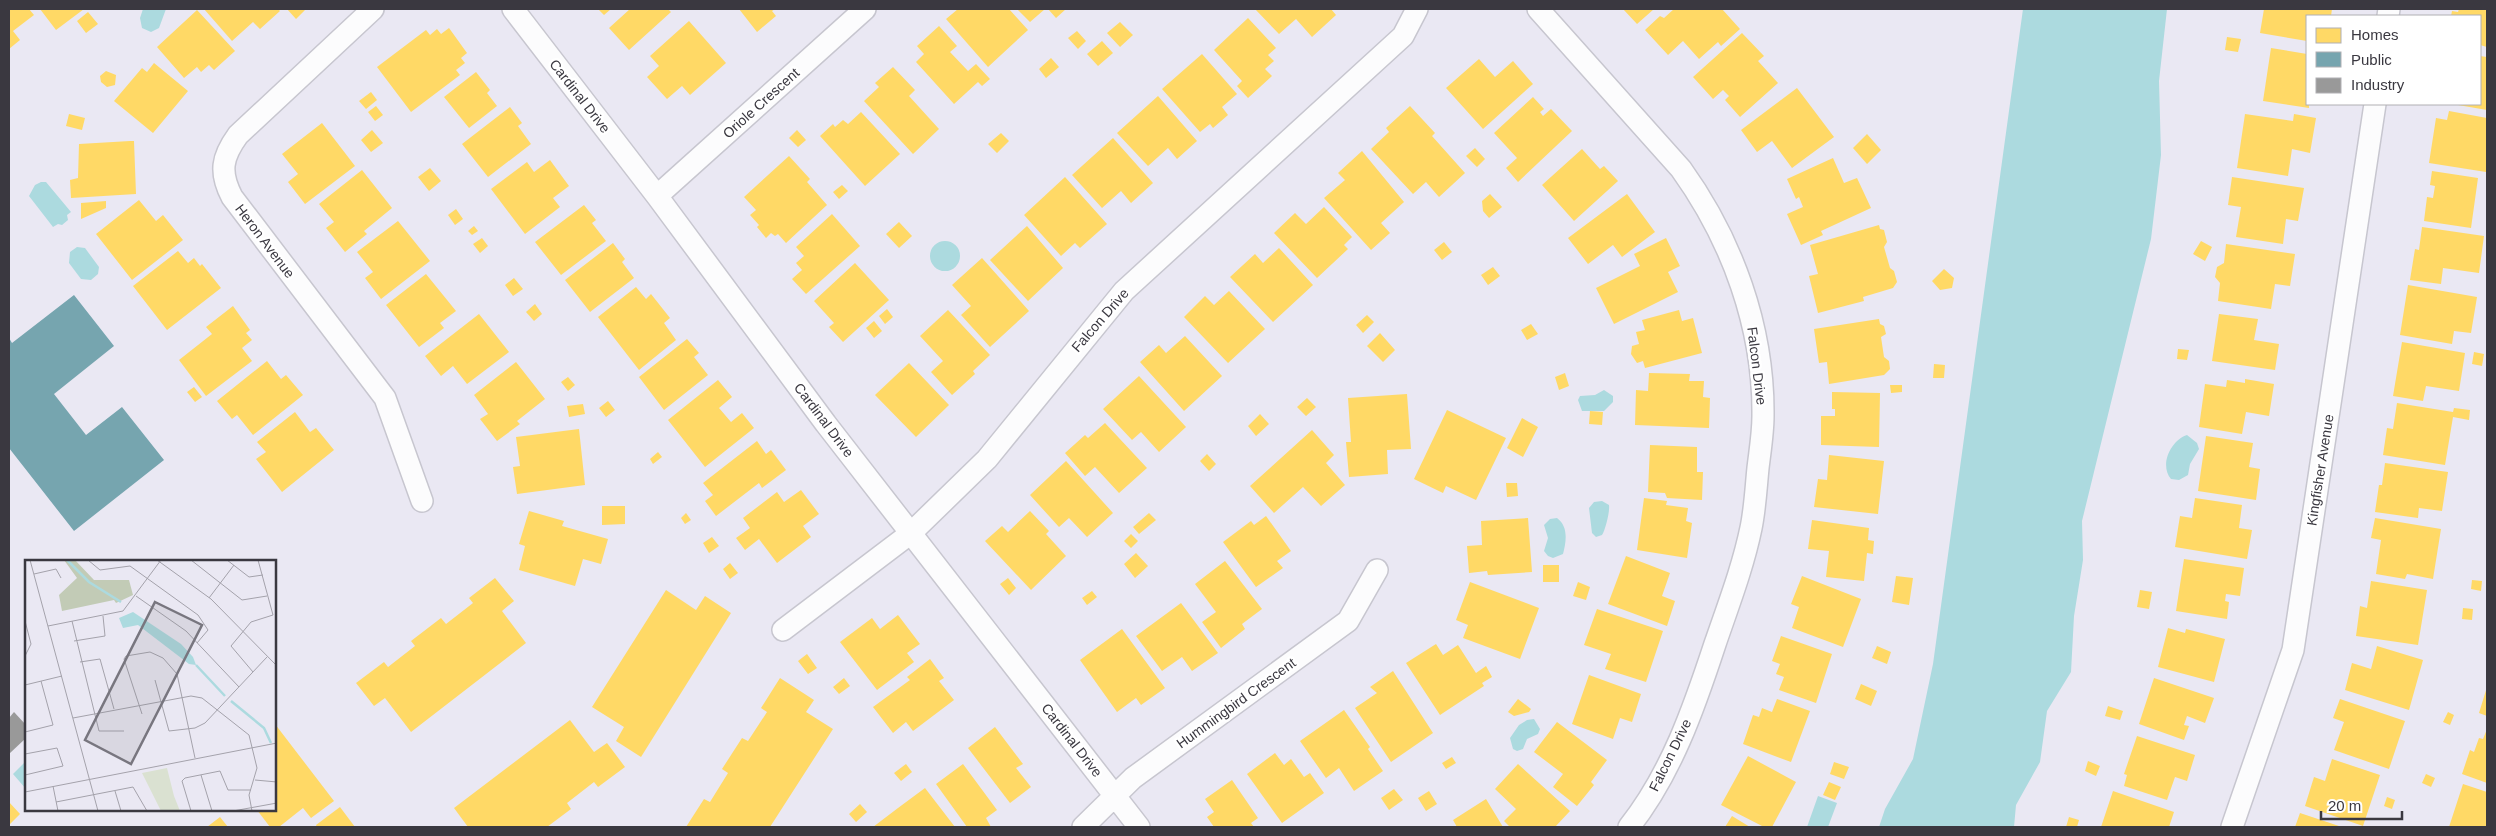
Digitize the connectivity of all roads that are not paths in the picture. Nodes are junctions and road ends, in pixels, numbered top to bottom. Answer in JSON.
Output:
{"nodes":[{"id":1,"x":373,"y":9,"type":"edge"},
{"id":2,"x":513,"y":9,"type":"edge"},
{"id":3,"x":865,"y":9,"type":"edge"},
{"id":4,"x":1417,"y":9,"type":"edge"},
{"id":5,"x":1538,"y":9,"type":"edge"},
{"id":6,"x":2375,"y":105,"type":"edge"},
{"id":7,"x":657,"y":196,"type":"junction"},
{"id":8,"x":422,"y":501,"type":"dead end"},
{"id":9,"x":911,"y":533,"type":"junction"},
{"id":10,"x":1377,"y":570,"type":"dead end"},
{"id":11,"x":783,"y":630,"type":"dead end"},
{"id":12,"x":1115,"y":796,"type":"junction"},
{"id":13,"x":1083,"y":827,"type":"edge"},
{"id":14,"x":1139,"y":827,"type":"edge"},
{"id":15,"x":1629,"y":827,"type":"edge"},
{"id":16,"x":2232,"y":827,"type":"edge"}],
"edges":[{"from":1,"to":8,"type":"street","name":"Heron Avenue"},
{"from":2,"to":7,"type":"street","name":"Cardinal Drive"},
{"from":3,"to":7,"type":"street","name":"Oriole Crescent"},
{"from":4,"to":9,"type":"street","name":"Falcon Drive"},
{"from":5,"to":15,"type":"street","name":"Falcon Drive"},
{"from":6,"to":16,"type":"street","name":"Kingfisher Avenue"},
{"from":7,"to":9,"type":"street","name":"Cardinal Drive"},
{"from":9,"to":11,"type":"street","name":"Falcon Drive"},
{"from":9,"to":12,"type":"street","name":"Cardinal Drive"},
{"from":10,"to":12,"type":"street","name":"Hummingbird Crescent"},
{"from":12,"to":13,"type":"street","name":"Hummingbird Crescent"},
{"from":12,"to":14,"type":"street","name":"Cardinal Drive"}]}
